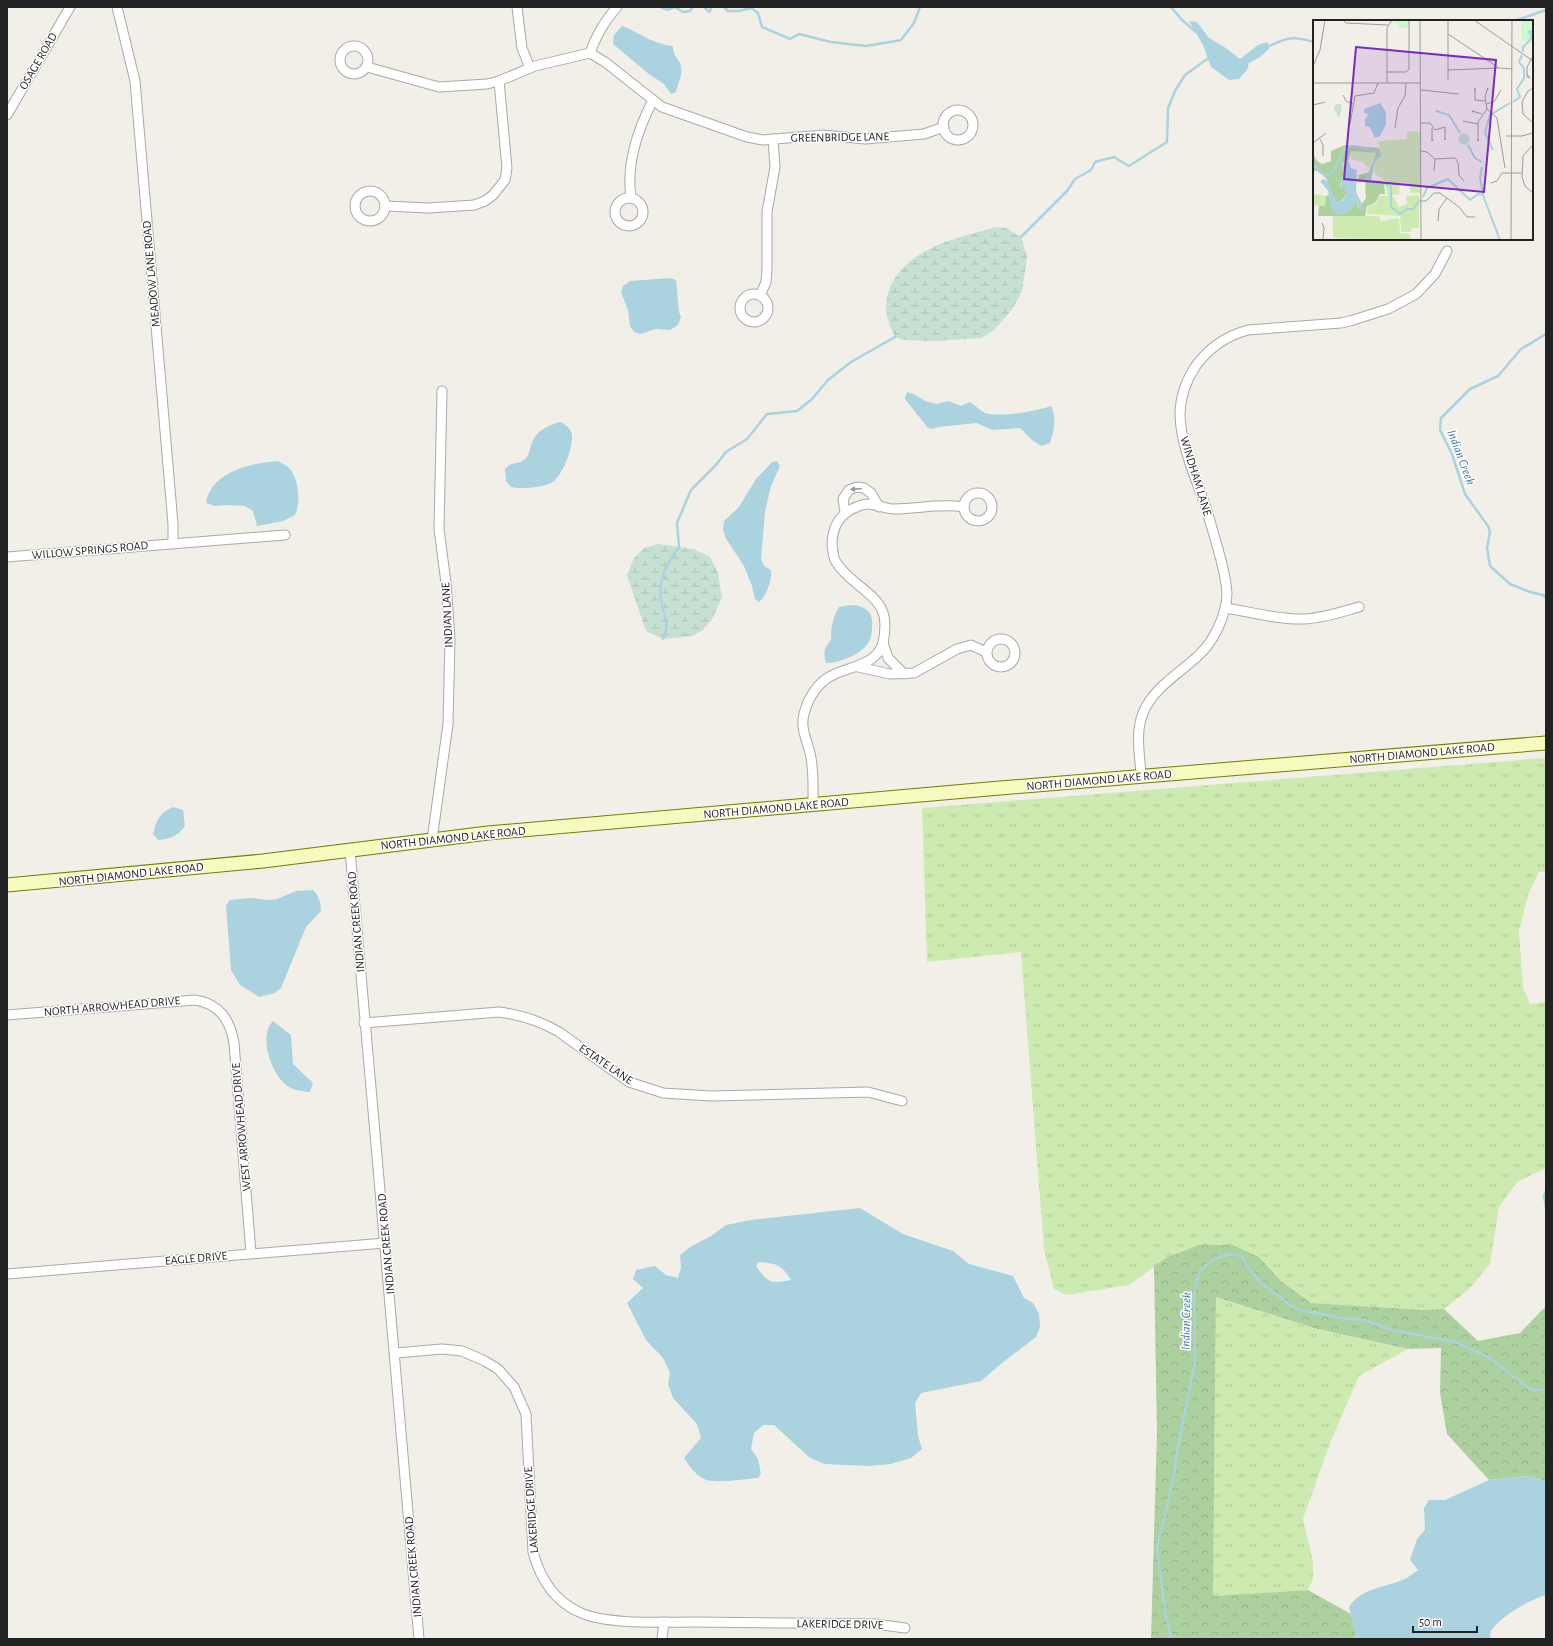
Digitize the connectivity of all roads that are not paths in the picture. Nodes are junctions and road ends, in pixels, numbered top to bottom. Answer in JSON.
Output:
{"nodes":[{"id":1,"x":70,"y":7,"type":"edge"},
{"id":2,"x":117,"y":7,"type":"edge"},
{"id":3,"x":517,"y":7,"type":"edge"},
{"id":4,"x":617,"y":7,"type":"edge"},
{"id":5,"x":590,"y":53,"type":"junction"},
{"id":6,"x":367,"y":67,"type":"dead end"},
{"id":7,"x":530,"y":68,"type":"junction"},
{"id":8,"x":499,"y":81,"type":"junction"},
{"id":9,"x":653,"y":100,"type":"junction"},
{"id":10,"x":7,"y":115,"type":"edge"},
{"id":11,"x":944,"y":127,"type":"dead end"},
{"id":12,"x":773,"y":139,"type":"junction"},
{"id":13,"x":631,"y":198,"type":"dead end"},
{"id":14,"x":385,"y":206,"type":"dead end"},
{"id":15,"x":1447,"y":251,"type":"dead end"},
{"id":16,"x":760,"y":296,"type":"dead end"},
{"id":17,"x":442,"y":391,"type":"dead end"},
{"id":18,"x":879,"y":507,"type":"junction"},
{"id":19,"x":964,"y":507,"type":"dead end"},
{"id":20,"x":845,"y":512,"type":"junction"},
{"id":21,"x":285,"y":534,"type":"dead end"},
{"id":22,"x":173,"y":543,"type":"junction"},
{"id":23,"x":7,"y":557,"type":"edge"},
{"id":24,"x":1359,"y":607,"type":"dead end"},
{"id":25,"x":1226,"y":608,"type":"junction"},
{"id":26,"x":883,"y":643,"type":"junction"},
{"id":27,"x":986,"y":652,"type":"dead end"},
{"id":28,"x":858,"y":667,"type":"junction"},
{"id":29,"x":904,"y":674,"type":"junction"},
{"id":30,"x":1546,"y":743,"type":"edge"},
{"id":31,"x":1141,"y":776,"type":"junction"},
{"id":32,"x":813,"y":804,"type":"junction"},
{"id":33,"x":432,"y":840,"type":"junction"},
{"id":34,"x":350,"y":850,"type":"junction"},
{"id":35,"x":7,"y":885,"type":"edge"},
{"id":36,"x":215,"y":1008,"type":"joint"},
{"id":37,"x":7,"y":1015,"type":"edge"},
{"id":38,"x":364,"y":1023,"type":"junction"},
{"id":39,"x":902,"y":1101,"type":"dead end"},
{"id":40,"x":385,"y":1243,"type":"junction"},
{"id":41,"x":251,"y":1253,"type":"junction"},
{"id":42,"x":7,"y":1274,"type":"edge"},
{"id":43,"x":396,"y":1353,"type":"junction"},
{"id":44,"x":664,"y":1622,"type":"junction"},
{"id":45,"x":904,"y":1628,"type":"dead end"},
{"id":46,"x":418,"y":1639,"type":"edge"},
{"id":47,"x":662,"y":1639,"type":"edge"}],
"edges":[{"from":1,"to":10,"type":"street","name":"OSAGE ROAD"},
{"from":2,"to":22,"type":"street","name":"MEADOW LANE ROAD"},
{"from":3,"to":7,"type":"street"},
{"from":4,"to":5,"type":"street"},
{"from":5,"to":7,"type":"street"},
{"from":5,"to":9,"type":"street","name":"GREENBRIDGE LANE"},
{"from":6,"to":8,"type":"street"},
{"from":7,"to":8,"type":"street"},
{"from":8,"to":14,"type":"street"},
{"from":9,"to":12,"type":"street","name":"GREENBRIDGE LANE"},
{"from":9,"to":13,"type":"street"},
{"from":11,"to":12,"type":"street","name":"GREENBRIDGE LANE"},
{"from":12,"to":16,"type":"street"},
{"from":15,"to":25,"type":"street","name":"WINDHAM LANE"},
{"from":17,"to":33,"type":"street","name":"INDIAN LANE"},
{"from":18,"to":19,"type":"street"},
{"from":18,"to":20,"type":"street"},
{"from":18,"to":20,"type":"street","one_way":true},
{"from":20,"to":26,"type":"street"},
{"from":21,"to":22,"type":"street","name":"WILLOW SPRINGS ROAD"},
{"from":22,"to":23,"type":"street","name":"WILLOW SPRINGS ROAD"},
{"from":24,"to":25,"type":"street"},
{"from":25,"to":31,"type":"street","name":"WINDHAM LANE"},
{"from":26,"to":28,"type":"street"},
{"from":26,"to":29,"type":"street"},
{"from":27,"to":29,"type":"street"},
{"from":28,"to":29,"type":"street"},
{"from":28,"to":32,"type":"street"},
{"from":30,"to":31,"type":"street","name":"NORTH DIAMOND LAKE ROAD"},
{"from":31,"to":32,"type":"street","name":"NORTH DIAMOND LAKE ROAD"},
{"from":32,"to":33,"type":"street","name":"NORTH DIAMOND LAKE ROAD"},
{"from":33,"to":34,"type":"street","name":"NORTH DIAMOND LAKE ROAD"},
{"from":34,"to":35,"type":"street","name":"NORTH DIAMOND LAKE ROAD"},
{"from":34,"to":38,"type":"street","name":"INDIAN CREEK ROAD"},
{"from":36,"to":37,"type":"street","name":"NORTH ARROWHEAD DRIVE"},
{"from":36,"to":41,"type":"street","name":"WEST ARROWHEAD DRIVE"},
{"from":38,"to":39,"type":"street","name":"ESTATE LANE"},
{"from":38,"to":40,"type":"street","name":"INDIAN CREEK ROAD"},
{"from":40,"to":41,"type":"street","name":"EAGLE DRIVE"},
{"from":40,"to":43,"type":"street","name":"INDIAN CREEK ROAD"},
{"from":41,"to":42,"type":"street","name":"EAGLE DRIVE"},
{"from":43,"to":44,"type":"street","name":"LAKERIDGE DRIVE"},
{"from":43,"to":46,"type":"street","name":"INDIAN CREEK ROAD"},
{"from":44,"to":45,"type":"street","name":"LAKERIDGE DRIVE"},
{"from":44,"to":47,"type":"street"}]}
